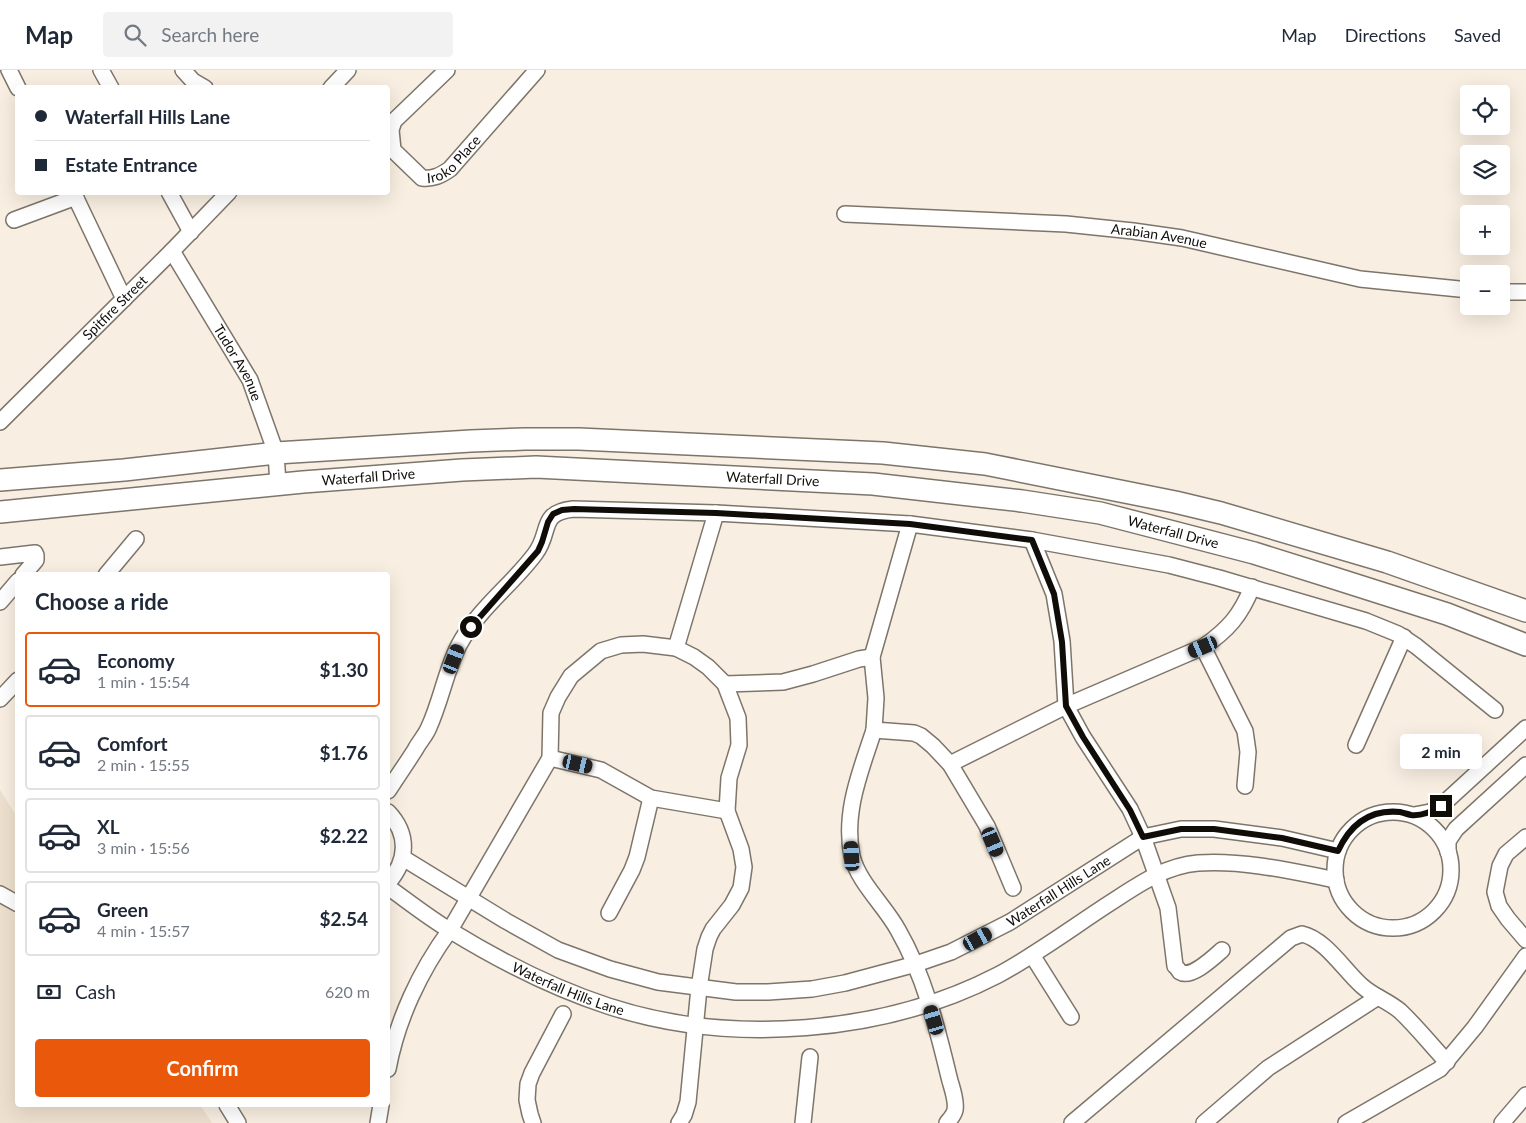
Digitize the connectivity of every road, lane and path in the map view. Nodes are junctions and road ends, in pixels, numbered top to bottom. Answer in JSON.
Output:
{"nodes":[{"id":1,"x":9,"y":70,"type":"edge"},
{"id":2,"x":101,"y":70,"type":"edge"},
{"id":3,"x":182,"y":70,"type":"edge"},
{"id":4,"x":348,"y":70,"type":"edge"},
{"id":5,"x":447,"y":70,"type":"edge"},
{"id":6,"x":537,"y":70,"type":"edge"},
{"id":7,"x":16,"y":85,"type":"edge"},
{"id":8,"x":109,"y":85,"type":"edge"},
{"id":9,"x":200,"y":85,"type":"edge"},
{"id":10,"x":334,"y":85,"type":"edge"},
{"id":11,"x":75,"y":195,"type":"edge"},
{"id":12,"x":171,"y":195,"type":"edge"},
{"id":13,"x":226,"y":195,"type":"edge"},
{"id":14,"x":845,"y":214,"type":"dead end"},
{"id":15,"x":14,"y":220,"type":"dead end"},
{"id":16,"x":190,"y":232,"type":"junction"},
{"id":17,"x":172,"y":251,"type":"junction"},
{"id":18,"x":1460,"y":289,"type":"edge"},
{"id":19,"x":1510,"y":292,"type":"edge"},
{"id":20,"x":1526,"y":292,"type":"edge"},
{"id":21,"x":124,"y":299,"type":"junction"},
{"id":22,"x":0,"y":422,"type":"edge"},
{"id":23,"x":276,"y":453,"type":"junction"},
{"id":24,"x":0,"y":480,"type":"edge"},
{"id":25,"x":278,"y":484,"type":"junction"},
{"id":26,"x":0,"y":512,"type":"edge"},
{"id":27,"x":716,"y":513,"type":"junction"},
{"id":28,"x":910,"y":524,"type":"junction"},
{"id":29,"x":136,"y":539,"type":"dead end"},
{"id":30,"x":1032,"y":540,"type":"junction"},
{"id":31,"x":0,"y":558,"type":"edge"},
{"id":32,"x":26,"y":572,"type":"edge"},
{"id":33,"x":108,"y":572,"type":"edge"},
{"id":34,"x":15,"y":584,"type":"edge"},
{"id":35,"x":1252,"y":588,"type":"junction"},
{"id":36,"x":0,"y":602,"type":"edge"},
{"id":37,"x":1526,"y":612,"type":"edge"},
{"id":38,"x":1404,"y":637,"type":"junction"},
{"id":39,"x":1526,"y":645,"type":"edge"},
{"id":40,"x":1203,"y":647,"type":"junction"},
{"id":41,"x":676,"y":648,"type":"junction"},
{"id":42,"x":872,"y":657,"type":"junction"},
{"id":43,"x":15,"y":683,"type":"edge"},
{"id":44,"x":725,"y":684,"type":"junction"},
{"id":45,"x":0,"y":699,"type":"edge"},
{"id":46,"x":1066,"y":706,"type":"junction"},
{"id":47,"x":1495,"y":710,"type":"dead end"},
{"id":48,"x":1526,"y":728,"type":"edge"},
{"id":49,"x":874,"y":730,"type":"junction"},
{"id":50,"x":1356,"y":745,"type":"dead end"},
{"id":51,"x":550,"y":758,"type":"junction"},
{"id":52,"x":950,"y":764,"type":"junction"},
{"id":53,"x":1526,"y":765,"type":"edge"},
{"id":54,"x":1245,"y":786,"type":"dead end"},
{"id":55,"x":390,"y":788,"type":"edge"},
{"id":56,"x":651,"y":798,"type":"junction"},
{"id":57,"x":727,"y":811,"type":"junction"},
{"id":58,"x":390,"y":814,"type":"edge"},
{"id":59,"x":1414,"y":816,"type":"junction"},
{"id":60,"x":1143,"y":837,"type":"junction"},
{"id":61,"x":1526,"y":837,"type":"edge"},
{"id":62,"x":1338,"y":851,"type":"junction"},
{"id":63,"x":1448,"y":852,"type":"junction"},
{"id":64,"x":402,"y":858,"type":"junction"},
{"id":65,"x":1156,"y":874,"type":"junction"},
{"id":66,"x":390,"y":880,"type":"edge"},
{"id":67,"x":1336,"y":880,"type":"junction"},
{"id":68,"x":390,"y":888,"type":"edge"},
{"id":69,"x":1013,"y":888,"type":"dead end"},
{"id":70,"x":0,"y":894,"type":"edge"},
{"id":71,"x":468,"y":897,"type":"junction"},
{"id":72,"x":15,"y":902,"type":"edge"},
{"id":73,"x":609,"y":913,"type":"dead end"},
{"id":74,"x":450,"y":930,"type":"junction"},
{"id":75,"x":1526,"y":940,"type":"edge"},
{"id":76,"x":1222,"y":950,"type":"dead end"},
{"id":77,"x":1032,"y":955,"type":"junction"},
{"id":78,"x":1526,"y":956,"type":"edge"},
{"id":79,"x":916,"y":964,"type":"junction"},
{"id":80,"x":699,"y":988,"type":"junction"},
{"id":81,"x":1378,"y":997,"type":"junction"},
{"id":82,"x":928,"y":1003,"type":"junction"},
{"id":83,"x":563,"y":1014,"type":"dead end"},
{"id":84,"x":1071,"y":1017,"type":"dead end"},
{"id":85,"x":695,"y":1026,"type":"junction"},
{"id":86,"x":810,"y":1057,"type":"dead end"},
{"id":87,"x":390,"y":1059,"type":"edge"},
{"id":88,"x":1447,"y":1062,"type":"junction"},
{"id":89,"x":1526,"y":1095,"type":"edge"},
{"id":90,"x":228,"y":1107,"type":"edge"},
{"id":91,"x":381,"y":1107,"type":"edge"},
{"id":92,"x":238,"y":1123,"type":"edge"},
{"id":93,"x":378,"y":1123,"type":"edge"},
{"id":94,"x":534,"y":1123,"type":"edge"},
{"id":95,"x":679,"y":1123,"type":"edge"},
{"id":96,"x":803,"y":1123,"type":"edge"},
{"id":97,"x":947,"y":1123,"type":"edge"},
{"id":98,"x":1072,"y":1123,"type":"edge"},
{"id":99,"x":1204,"y":1123,"type":"edge"},
{"id":100,"x":1346,"y":1123,"type":"edge"},
{"id":101,"x":1502,"y":1123,"type":"edge"}],
"edges":[{"from":1,"to":7,"type":"street"},
{"from":2,"to":8,"type":"street"},
{"from":3,"to":9,"type":"street"},
{"from":4,"to":10,"type":"street"},
{"from":5,"to":6,"type":"street","name":"Iroko Place"},
{"from":11,"to":15,"type":"street"},
{"from":11,"to":21,"type":"street"},
{"from":12,"to":16,"type":"street"},
{"from":13,"to":16,"type":"street","name":"Spitfire Street"},
{"from":14,"to":18,"type":"street","name":"Arabian Avenue"},
{"from":16,"to":17,"type":"street","name":"Spitfire Street"},
{"from":17,"to":21,"type":"street","name":"Spitfire Street"},
{"from":17,"to":23,"type":"street","name":"Tudor Avenue"},
{"from":19,"to":20,"type":"street"},
{"from":21,"to":22,"type":"street","name":"Spitfire Street"},
{"from":23,"to":24,"type":"main road","name":"Waterfall Drive"},
{"from":23,"to":25,"type":"street","name":"Tudor Avenue"},
{"from":23,"to":37,"type":"main road","name":"Waterfall Drive"},
{"from":25,"to":26,"type":"main road","name":"Waterfall Drive"},
{"from":25,"to":39,"type":"main road","name":"Waterfall Drive"},
{"from":27,"to":28,"type":"street"},
{"from":27,"to":41,"type":"street"},
{"from":27,"to":55,"type":"street"},
{"from":28,"to":30,"type":"street"},
{"from":28,"to":42,"type":"street"},
{"from":29,"to":33,"type":"street"},
{"from":30,"to":35,"type":"street"},
{"from":30,"to":46,"type":"street"},
{"from":31,"to":32,"type":"street"},
{"from":34,"to":36,"type":"street"},
{"from":35,"to":38,"type":"street"},
{"from":35,"to":40,"type":"street"},
{"from":38,"to":47,"type":"street"},
{"from":38,"to":50,"type":"street"},
{"from":40,"to":46,"type":"street"},
{"from":40,"to":54,"type":"street"},
{"from":41,"to":44,"type":"street"},
{"from":41,"to":51,"type":"street"},
{"from":42,"to":44,"type":"street"},
{"from":42,"to":49,"type":"street"},
{"from":43,"to":45,"type":"street"},
{"from":44,"to":57,"type":"street"},
{"from":46,"to":52,"type":"street"},
{"from":46,"to":60,"type":"street"},
{"from":48,"to":59,"type":"street"},
{"from":49,"to":52,"type":"street","name":"Waterfall Hills Lane"},
{"from":49,"to":79,"type":"street"},
{"from":51,"to":56,"type":"street"},
{"from":51,"to":71,"type":"street"},
{"from":52,"to":69,"type":"street","name":"Waterfall Hills Lane"},
{"from":53,"to":63,"type":"street"},
{"from":56,"to":57,"type":"street"},
{"from":56,"to":73,"type":"street"},
{"from":57,"to":80,"type":"street"},
{"from":58,"to":64,"type":"street"},
{"from":59,"to":62,"type":"street"},
{"from":59,"to":63,"type":"street"},
{"from":60,"to":62,"type":"street","name":"Waterfall Hills Lane"},
{"from":60,"to":65,"type":"street"},
{"from":60,"to":79,"type":"street","name":"Waterfall Hills Lane"},
{"from":61,"to":75,"type":"street"},
{"from":62,"to":67,"type":"street"},
{"from":63,"to":67,"type":"street"},
{"from":64,"to":66,"type":"street"},
{"from":64,"to":71,"type":"street","name":"Waterfall Hills Lane"},
{"from":65,"to":67,"type":"street","name":"Waterfall Hills Lane"},
{"from":65,"to":76,"type":"street"},
{"from":65,"to":77,"type":"street","name":"Waterfall Hills Lane"},
{"from":68,"to":74,"type":"street","name":"Waterfall Hills Lane"},
{"from":70,"to":72,"type":"street"},
{"from":71,"to":74,"type":"street"},
{"from":71,"to":80,"type":"street","name":"Waterfall Hills Lane"},
{"from":74,"to":85,"type":"street","name":"Waterfall Hills Lane"},
{"from":74,"to":87,"type":"street"},
{"from":77,"to":82,"type":"street","name":"Waterfall Hills Lane"},
{"from":77,"to":84,"type":"street"},
{"from":78,"to":88,"type":"street"},
{"from":79,"to":80,"type":"street","name":"Waterfall Hills Lane"},
{"from":79,"to":82,"type":"street"},
{"from":80,"to":85,"type":"street"},
{"from":81,"to":88,"type":"street"},
{"from":81,"to":98,"type":"street"},
{"from":81,"to":99,"type":"street"},
{"from":82,"to":85,"type":"street","name":"Waterfall Hills Lane"},
{"from":82,"to":97,"type":"street"},
{"from":83,"to":94,"type":"street","name":"Waterfall Hills Lane"},
{"from":85,"to":95,"type":"street"},
{"from":86,"to":96,"type":"street"},
{"from":88,"to":100,"type":"street"},
{"from":89,"to":101,"type":"street"},
{"from":90,"to":92,"type":"street"},
{"from":91,"to":93,"type":"street"}]}
